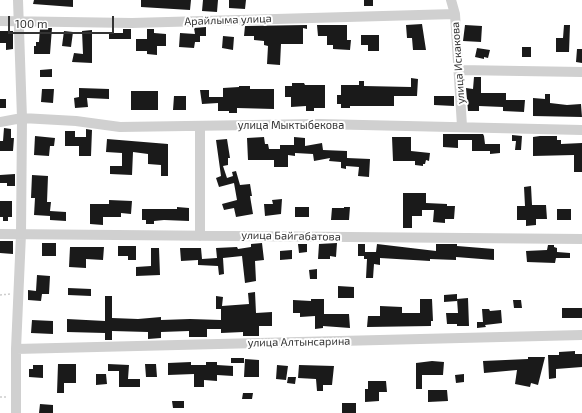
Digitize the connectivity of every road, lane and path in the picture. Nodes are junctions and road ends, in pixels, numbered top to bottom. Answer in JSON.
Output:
{"nodes":[{"id":1,"x":18,"y":0,"type":"edge"},
{"id":2,"x":451,"y":0,"type":"edge"},
{"id":3,"x":455,"y":14,"type":"junction"},
{"id":4,"x":0,"y":21,"type":"edge"},
{"id":5,"x":20,"y":21,"type":"junction"},
{"id":6,"x":458,"y":70,"type":"junction"},
{"id":7,"x":582,"y":72,"type":"edge"},
{"id":8,"x":22,"y":118,"type":"junction"},
{"id":9,"x":0,"y":122,"type":"edge"},
{"id":10,"x":200,"y":126,"type":"junction"},
{"id":11,"x":462,"y":126,"type":"junction"},
{"id":12,"x":582,"y":130,"type":"edge"},
{"id":13,"x":0,"y":234,"type":"edge"},
{"id":14,"x":21,"y":234,"type":"junction"},
{"id":15,"x":200,"y":236,"type":"junction"},
{"id":16,"x":582,"y":239,"type":"edge"},
{"id":17,"x":18,"y":292,"type":"junction"},
{"id":18,"x":0,"y":295,"type":"edge"},
{"id":19,"x":582,"y":334,"type":"edge"},
{"id":20,"x":16,"y":349,"type":"junction"},
{"id":21,"x":16,"y":413,"type":"edge"}],
"edges":[{"from":1,"to":5,"type":"street"},
{"from":2,"to":3,"type":"street","name":"улица Искакова"},
{"from":3,"to":5,"type":"street","name":"Арайлыма улица"},
{"from":3,"to":6,"type":"street","name":"улица Искакова"},
{"from":4,"to":5,"type":"street","name":"Арайлыма улица"},
{"from":5,"to":8,"type":"street"},
{"from":6,"to":7,"type":"street"},
{"from":6,"to":11,"type":"street","name":"улица Искакова"},
{"from":8,"to":9,"type":"street","name":"улица Мыктыбекова"},
{"from":8,"to":10,"type":"street","name":"улица Мыктыбекова"},
{"from":8,"to":14,"type":"street"},
{"from":10,"to":11,"type":"street","name":"улица Мыктыбекова"},
{"from":10,"to":15,"type":"street"},
{"from":11,"to":12,"type":"street","name":"улица Мыктыбекова"},
{"from":13,"to":14,"type":"street","name":"улица Байгабатова"},
{"from":14,"to":15,"type":"street","name":"улица Байгабатова"},
{"from":14,"to":17,"type":"street"},
{"from":15,"to":16,"type":"street","name":"улица Байгабатова"},
{"from":17,"to":18,"type":"path"},
{"from":17,"to":20,"type":"street"},
{"from":19,"to":20,"type":"street","name":"улица Алтынсарина"},
{"from":20,"to":21,"type":"street"}]}
